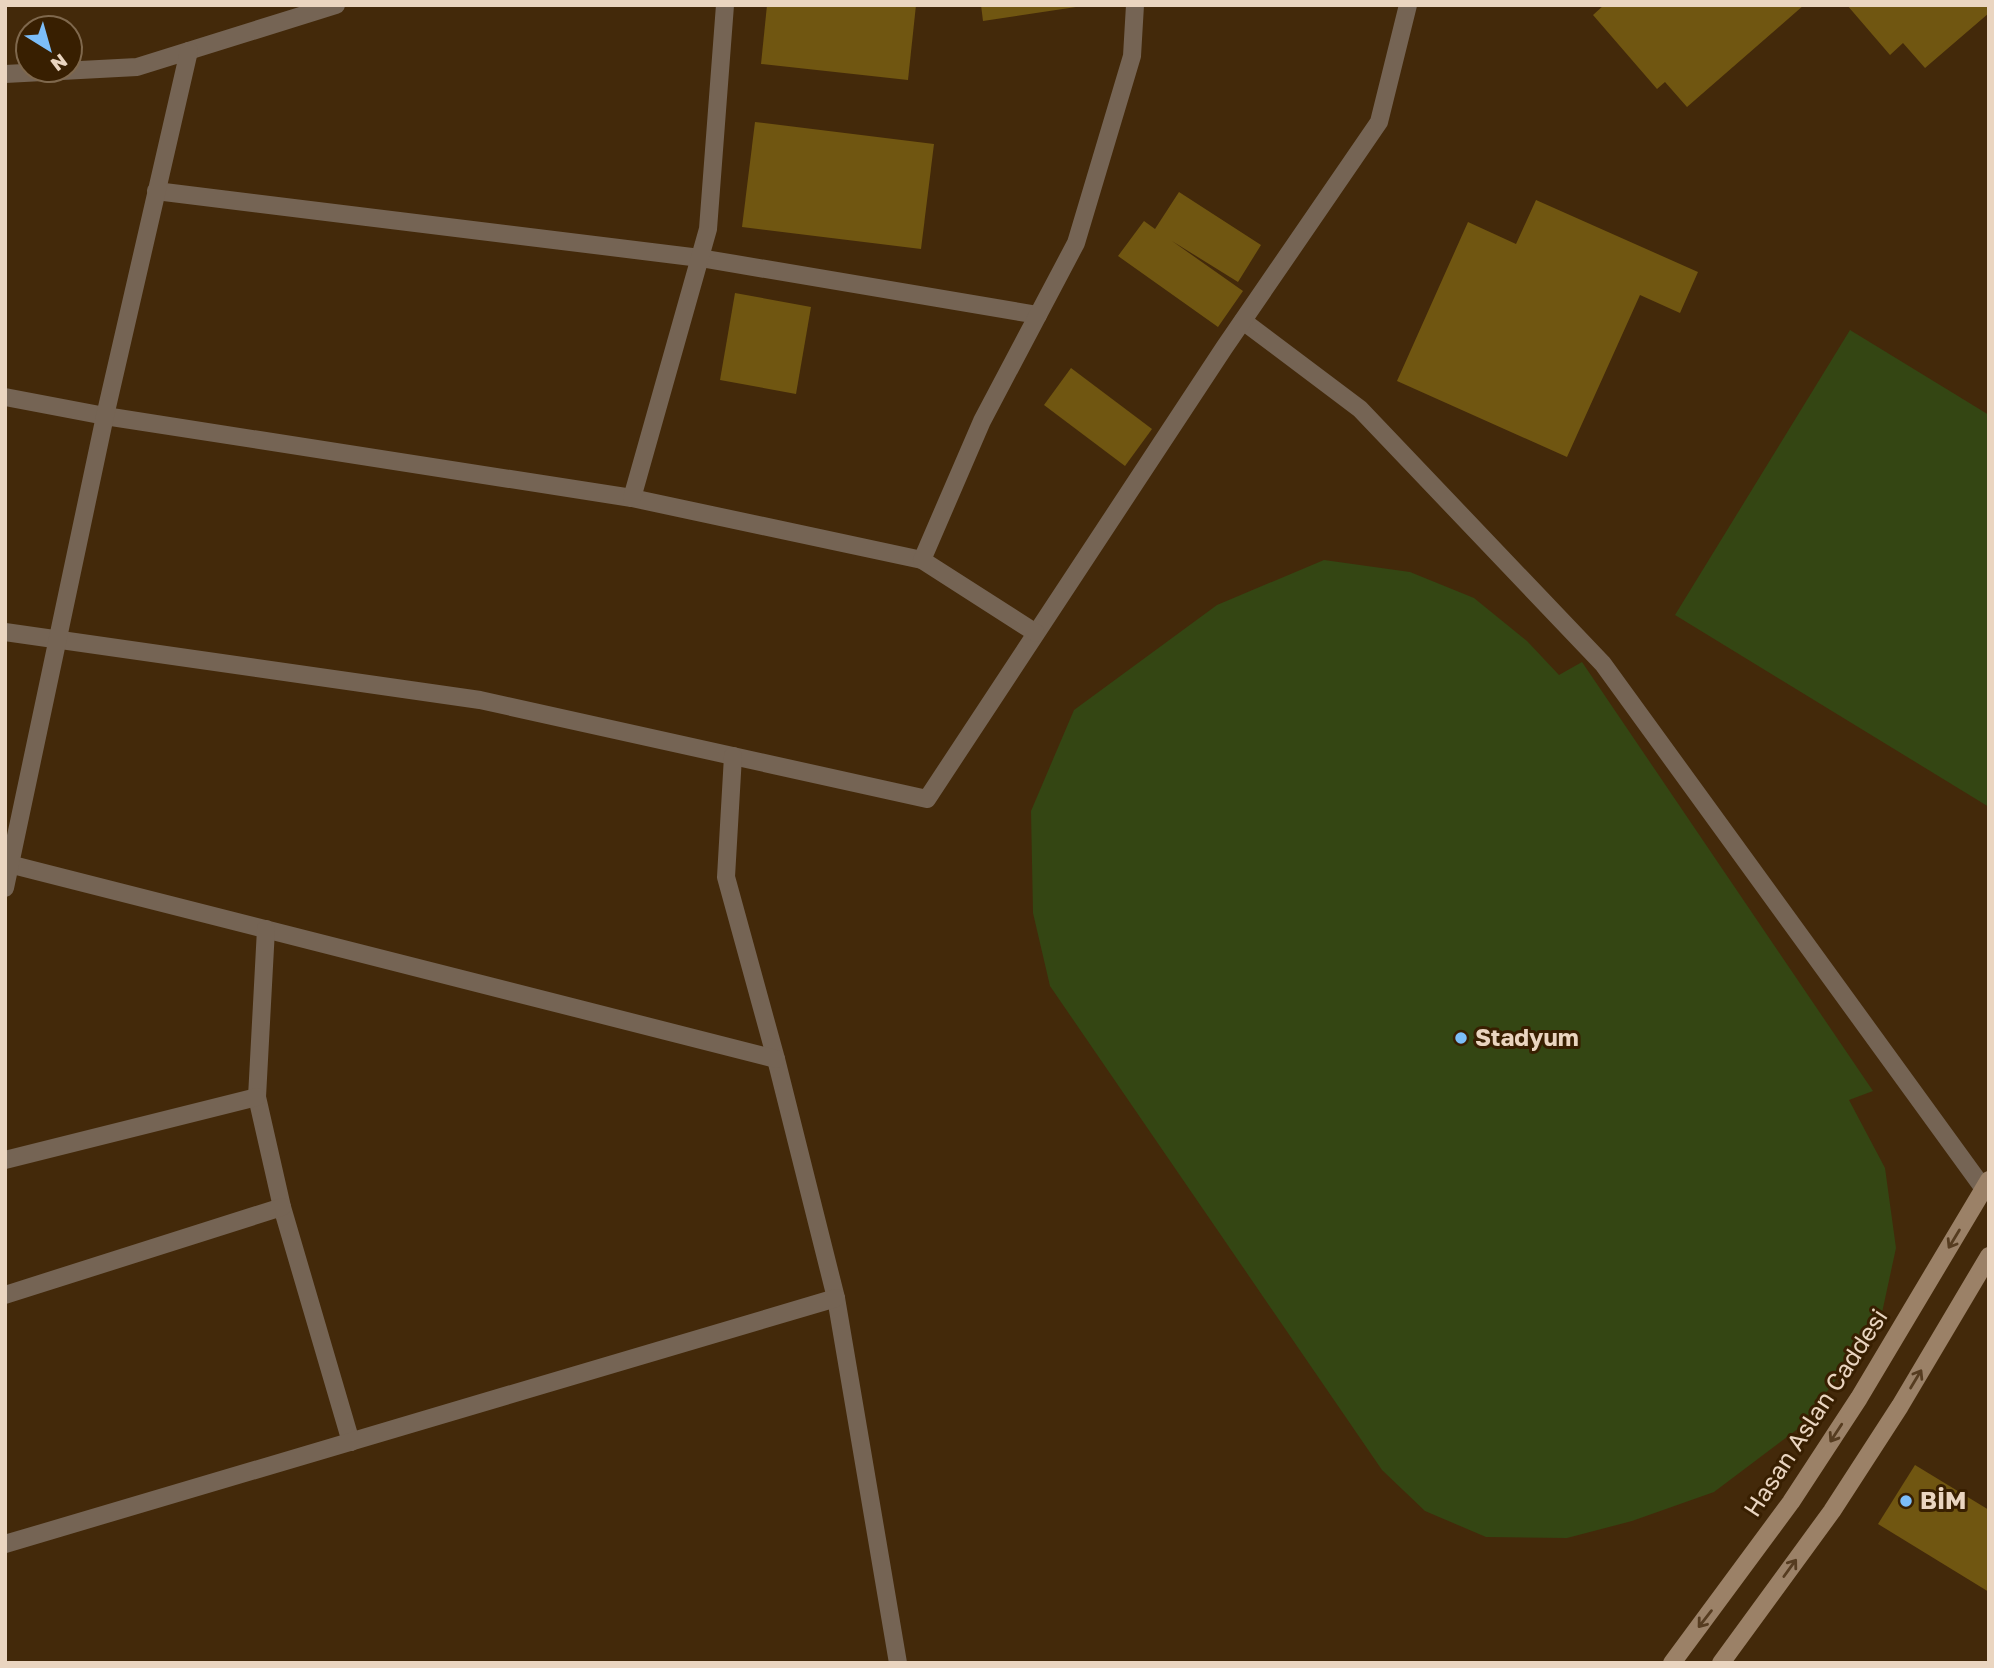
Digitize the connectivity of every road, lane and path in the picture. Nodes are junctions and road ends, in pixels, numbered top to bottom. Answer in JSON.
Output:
{"nodes":[{"id":1,"x":336,"y":5,"type":"edge"},
{"id":2,"x":725,"y":5,"type":"edge"},
{"id":3,"x":1135,"y":5,"type":"edge"},
{"id":4,"x":1408,"y":5,"type":"edge"},
{"id":5,"x":189,"y":51,"type":"junction"},
{"id":6,"x":5,"y":74,"type":"edge"},
{"id":7,"x":156,"y":191,"type":"junction"},
{"id":8,"x":700,"y":258,"type":"junction"},
{"id":9,"x":1038,"y":315,"type":"junction"},
{"id":10,"x":1243,"y":321,"type":"junction"},
{"id":11,"x":5,"y":397,"type":"edge"},
{"id":12,"x":105,"y":416,"type":"junction"},
{"id":13,"x":632,"y":498,"type":"junction"},
{"id":14,"x":922,"y":561,"type":"junction"},
{"id":15,"x":5,"y":632,"type":"edge"},
{"id":16,"x":1036,"y":633,"type":"junction"},
{"id":17,"x":58,"y":638,"type":"junction"},
{"id":18,"x":733,"y":756,"type":"junction"},
{"id":19,"x":7,"y":864,"type":"edge"},
{"id":20,"x":5,"y":888,"type":"edge"},
{"id":21,"x":266,"y":929,"type":"junction"},
{"id":22,"x":776,"y":1059,"type":"junction"},
{"id":23,"x":257,"y":1097,"type":"junction"},
{"id":24,"x":5,"y":1160,"type":"edge"},
{"id":25,"x":1986,"y":1185,"type":"edge"},
{"id":26,"x":282,"y":1207,"type":"junction"},
{"id":27,"x":1989,"y":1256,"type":"edge"},
{"id":28,"x":5,"y":1294,"type":"edge"},
{"id":29,"x":836,"y":1298,"type":"junction"},
{"id":30,"x":351,"y":1442,"type":"junction"},
{"id":31,"x":5,"y":1544,"type":"edge"},
{"id":32,"x":898,"y":1663,"type":"edge"},
{"id":33,"x":1672,"y":1663,"type":"edge"},
{"id":34,"x":1721,"y":1663,"type":"edge"}],
"edges":[{"from":1,"to":5,"type":"street"},
{"from":2,"to":8,"type":"street"},
{"from":3,"to":9,"type":"street"},
{"from":4,"to":10,"type":"street"},
{"from":5,"to":6,"type":"street"},
{"from":5,"to":7,"type":"street"},
{"from":7,"to":8,"type":"street"},
{"from":7,"to":12,"type":"street"},
{"from":8,"to":9,"type":"street"},
{"from":8,"to":13,"type":"street"},
{"from":9,"to":14,"type":"street"},
{"from":10,"to":16,"type":"street"},
{"from":10,"to":25,"type":"street"},
{"from":11,"to":12,"type":"street"},
{"from":12,"to":13,"type":"street"},
{"from":12,"to":17,"type":"street"},
{"from":13,"to":14,"type":"street"},
{"from":14,"to":16,"type":"street"},
{"from":15,"to":17,"type":"street"},
{"from":16,"to":18,"type":"street"},
{"from":17,"to":18,"type":"street"},
{"from":17,"to":19,"type":"street"},
{"from":18,"to":22,"type":"street"},
{"from":19,"to":20,"type":"street"},
{"from":19,"to":21,"type":"street"},
{"from":21,"to":22,"type":"street"},
{"from":21,"to":23,"type":"street"},
{"from":22,"to":29,"type":"street"},
{"from":23,"to":24,"type":"street"},
{"from":23,"to":26,"type":"street"},
{"from":25,"to":33,"type":"street","name":"Hasan Aslan Caddesi","one_way":true},
{"from":26,"to":28,"type":"street"},
{"from":26,"to":30,"type":"street"},
{"from":34,"to":27,"type":"street","one_way":true},
{"from":29,"to":30,"type":"street"},
{"from":29,"to":32,"type":"street"},
{"from":30,"to":31,"type":"street"}]}
